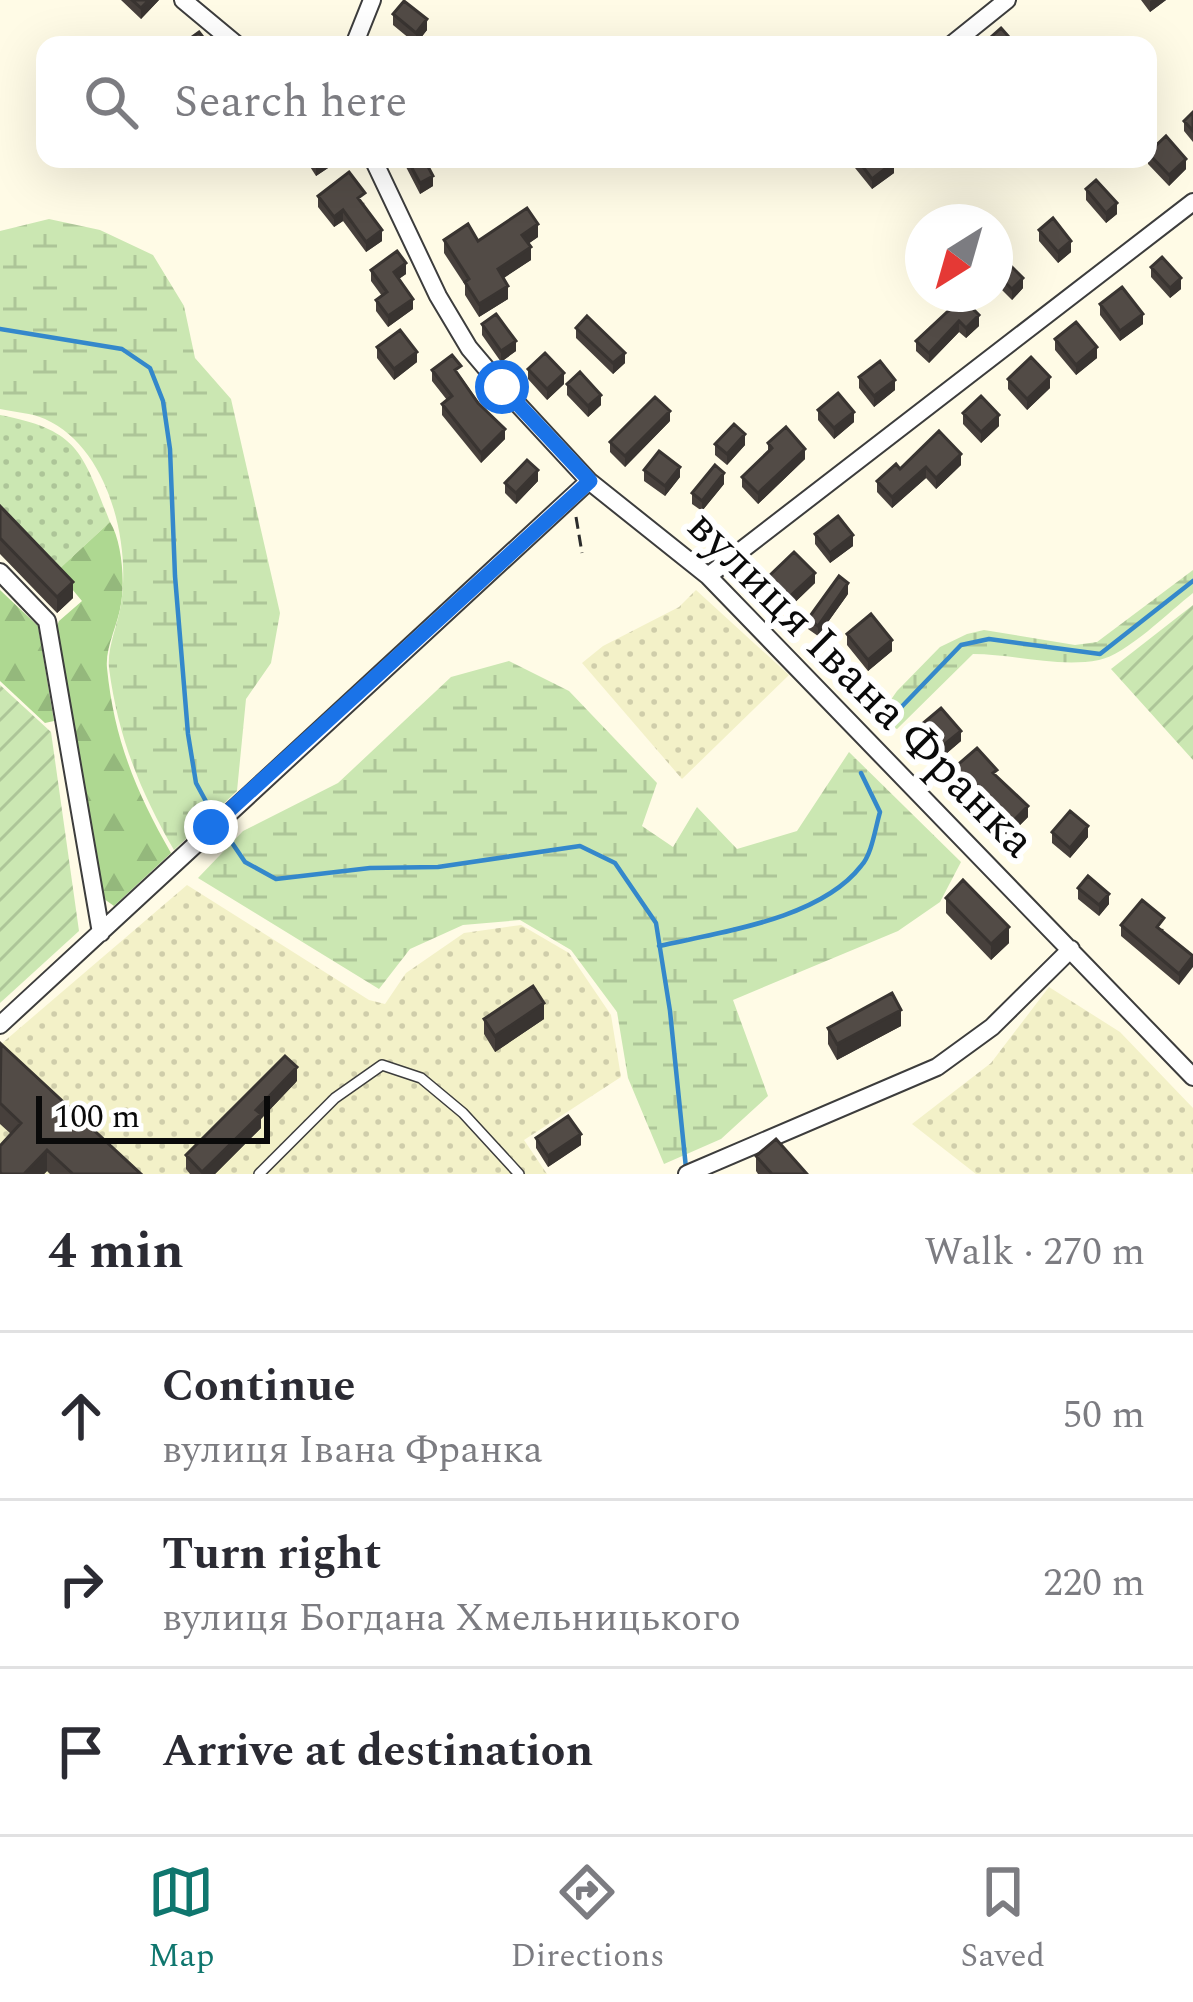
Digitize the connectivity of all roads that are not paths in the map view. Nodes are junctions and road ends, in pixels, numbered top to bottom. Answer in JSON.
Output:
{"nodes":[{"id":1,"x":183,"y":0,"type":"edge"},
{"id":2,"x":372,"y":0,"type":"edge"},
{"id":3,"x":1007,"y":0,"type":"edge"},
{"id":4,"x":226,"y":36,"type":"edge"},
{"id":5,"x":358,"y":36,"type":"edge"},
{"id":6,"x":962,"y":36,"type":"edge"},
{"id":7,"x":378,"y":168,"type":"edge"},
{"id":8,"x":1193,"y":202,"type":"edge"},
{"id":9,"x":590,"y":481,"type":"junction"},
{"id":10,"x":0,"y":572,"type":"edge"},
{"id":11,"x":708,"y":576,"type":"junction"},
{"id":12,"x":101,"y":933,"type":"junction"},
{"id":13,"x":1071,"y":949,"type":"junction"},
{"id":14,"x":0,"y":1024,"type":"edge"},
{"id":15,"x":1193,"y":1076,"type":"edge"},
{"id":16,"x":259,"y":1174,"type":"edge"},
{"id":17,"x":520,"y":1174,"type":"edge"},
{"id":18,"x":687,"y":1174,"type":"edge"}],
"edges":[{"from":1,"to":4,"type":"street"},
{"from":2,"to":5,"type":"street"},
{"from":3,"to":6,"type":"street"},
{"from":7,"to":9,"type":"street","name":"вулиця Івана Франка"},
{"from":8,"to":11,"type":"street"},
{"from":9,"to":11,"type":"street","name":"вулиця Івана Франка"},
{"from":9,"to":12,"type":"street"},
{"from":10,"to":12,"type":"street"},
{"from":11,"to":13,"type":"street","name":"вулиця Івана Франка"},
{"from":12,"to":14,"type":"street"},
{"from":13,"to":15,"type":"street","name":"вулиця Івана Франка"},
{"from":13,"to":18,"type":"street"},
{"from":16,"to":17,"type":"lane"}]}
